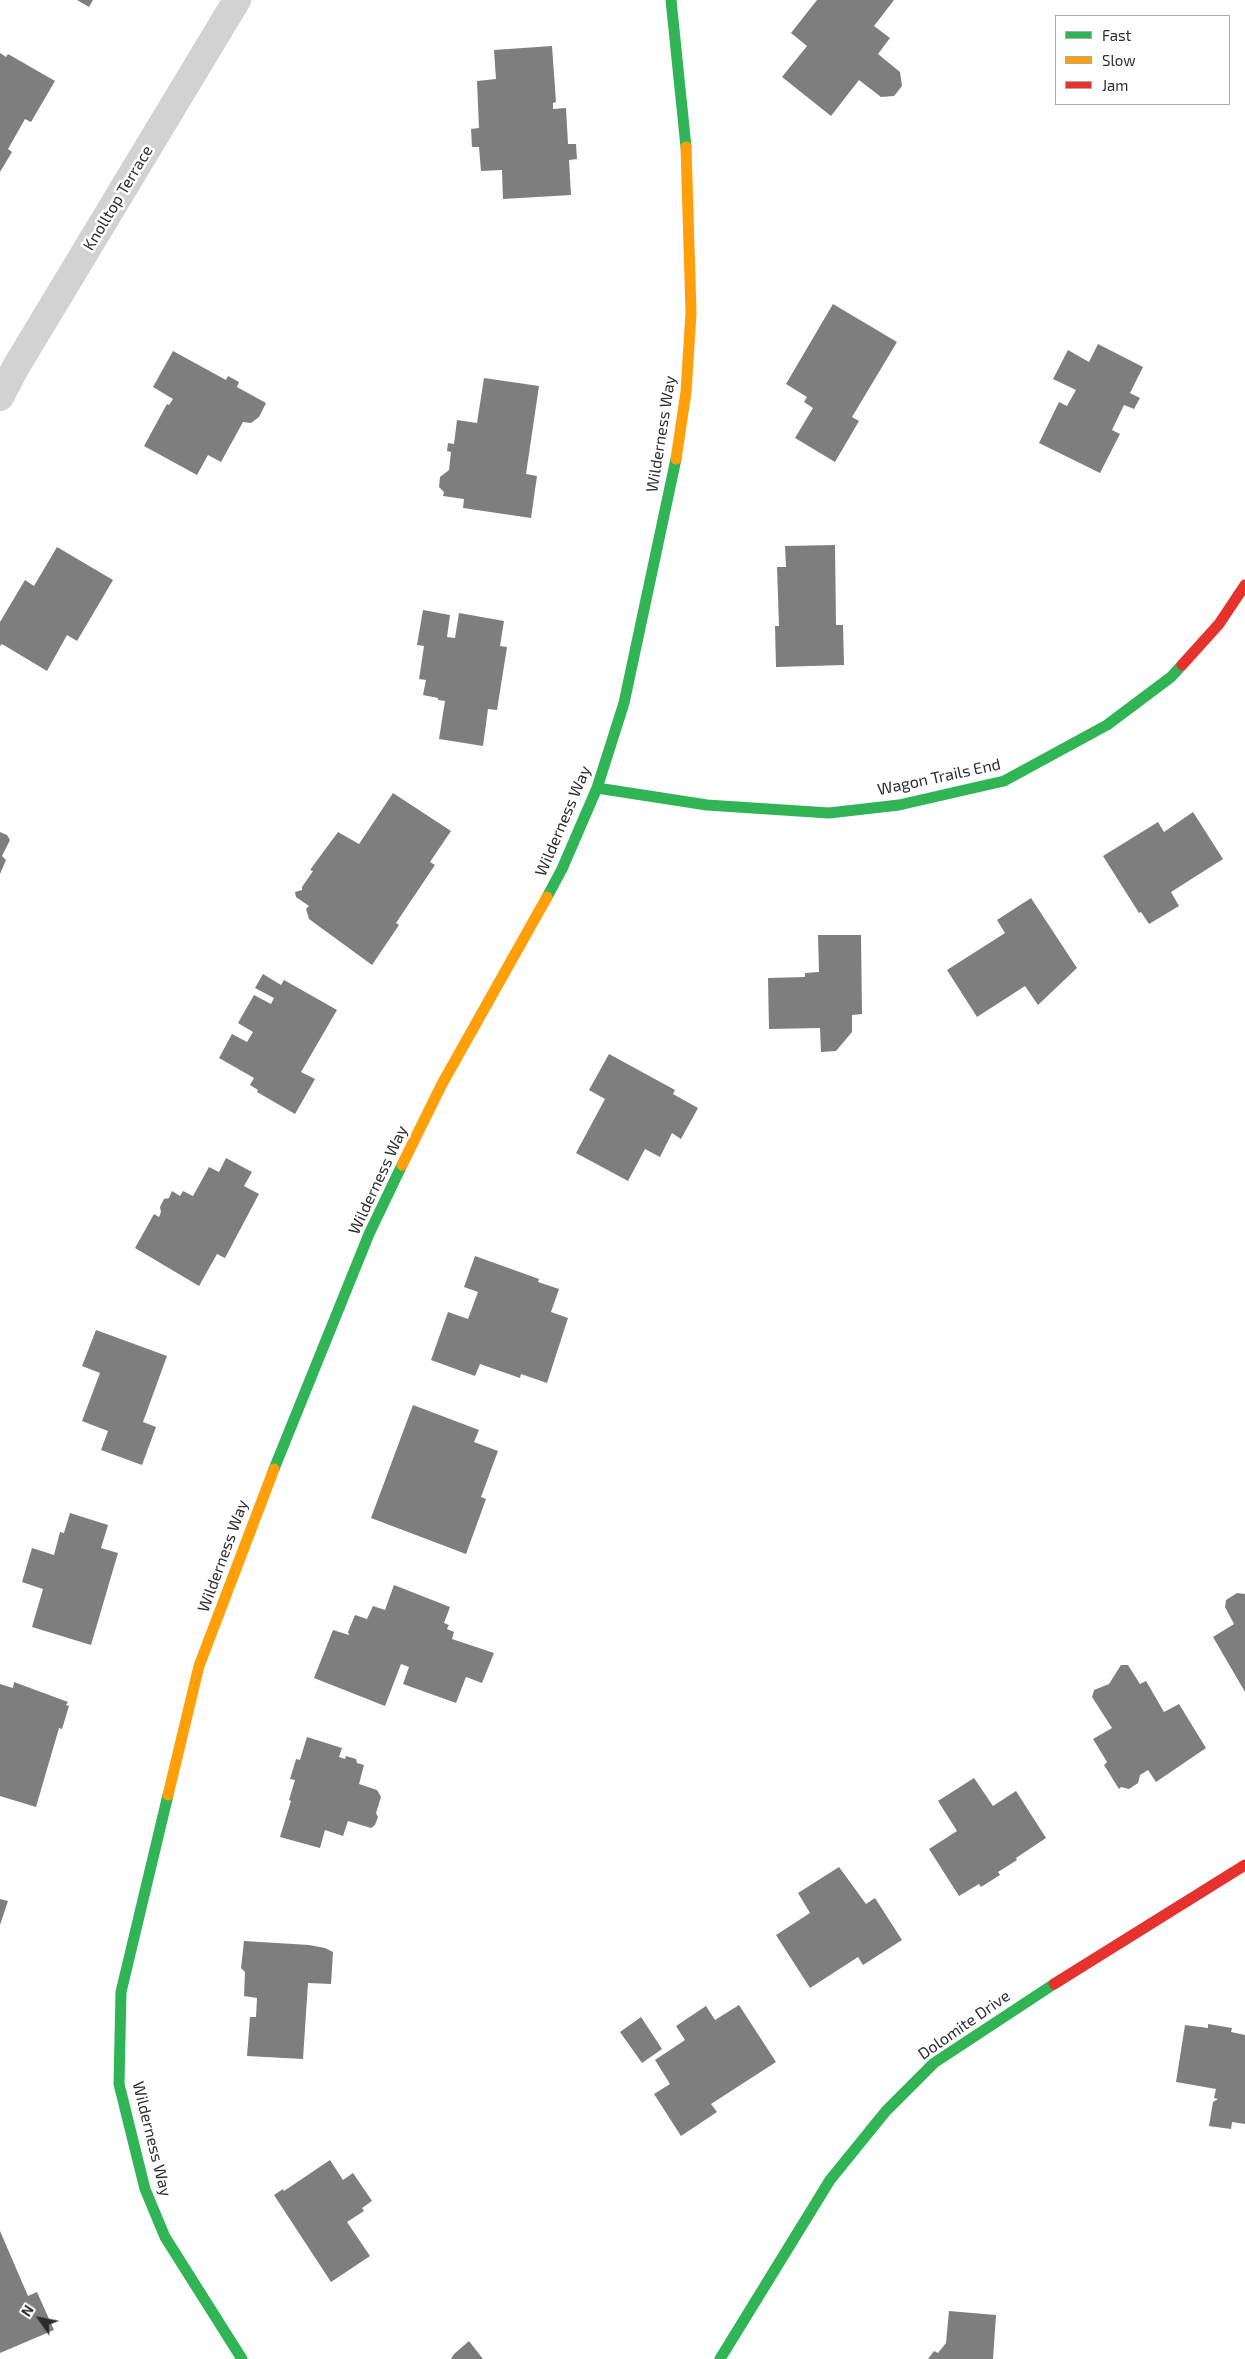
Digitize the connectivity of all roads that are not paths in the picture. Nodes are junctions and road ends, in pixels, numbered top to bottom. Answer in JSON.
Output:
{"nodes":[{"id":1,"x":237,"y":0,"type":"edge"},
{"id":2,"x":671,"y":0,"type":"edge"},
{"id":3,"x":0,"y":397,"type":"edge"},
{"id":4,"x":1245,"y":585,"type":"edge"},
{"id":5,"x":597,"y":788,"type":"junction"},
{"id":6,"x":1245,"y":1865,"type":"edge"},
{"id":7,"x":242,"y":2359,"type":"edge"},
{"id":8,"x":720,"y":2359,"type":"edge"}],
"edges":[{"from":1,"to":3,"type":"street","name":"Knolltop Terrace"},
{"from":2,"to":5,"type":"street","name":"Wilderness Way"},
{"from":4,"to":5,"type":"street","name":"Wagon Trails End"},
{"from":5,"to":7,"type":"street","name":"Wilderness Way"},
{"from":6,"to":8,"type":"street","name":"Dolomite Drive"}]}
